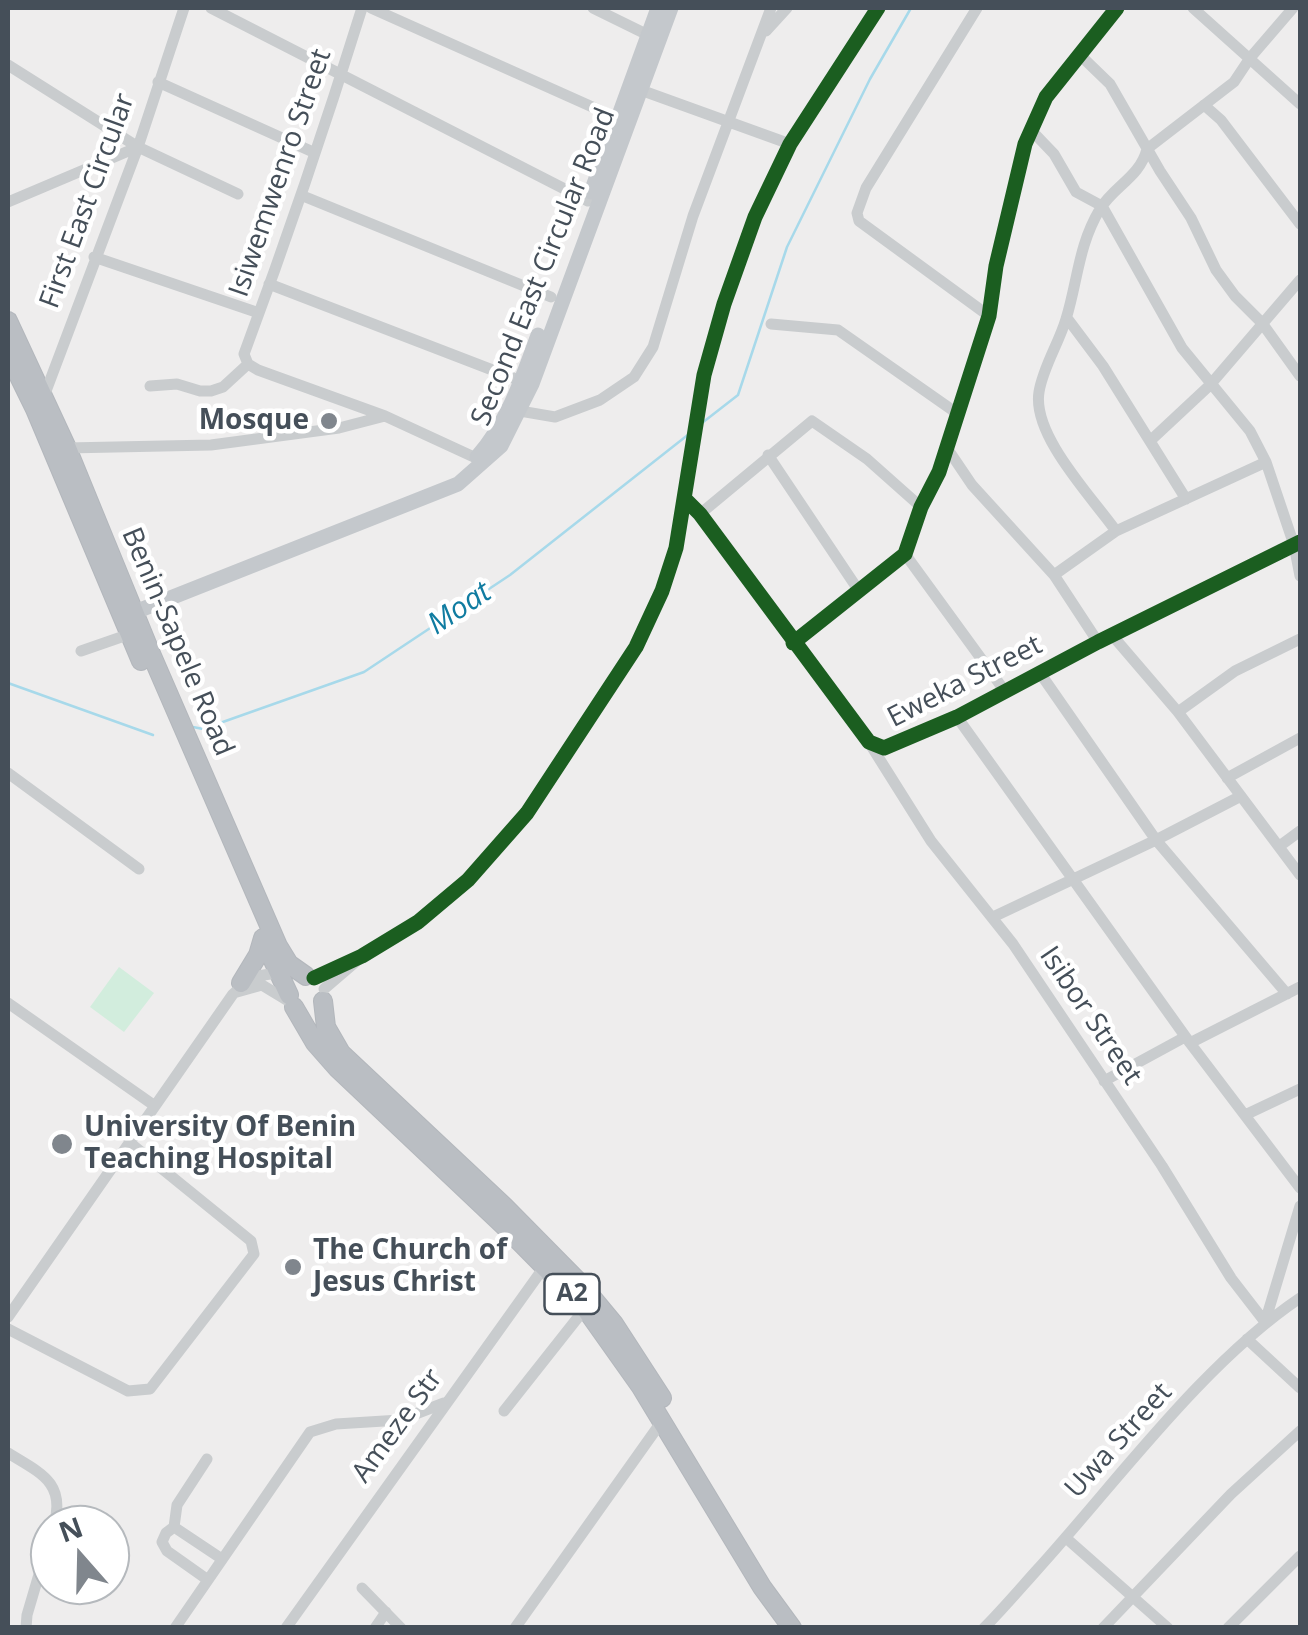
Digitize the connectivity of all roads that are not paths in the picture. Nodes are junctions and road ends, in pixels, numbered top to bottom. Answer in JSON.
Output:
{"nodes":[{"id":1,"x":184,"y":8,"type":"edge"},
{"id":2,"x":211,"y":8,"type":"edge"},
{"id":3,"x":362,"y":8,"type":"edge"},
{"id":4,"x":370,"y":8,"type":"edge"},
{"id":5,"x":593,"y":8,"type":"edge"},
{"id":6,"x":658,"y":8,"type":"edge"},
{"id":7,"x":671,"y":8,"type":"edge"},
{"id":8,"x":771,"y":8,"type":"edge"},
{"id":9,"x":787,"y":8,"type":"edge"},
{"id":10,"x":878,"y":8,"type":"edge"},
{"id":11,"x":977,"y":8,"type":"edge"},
{"id":12,"x":1117,"y":8,"type":"edge"},
{"id":13,"x":1193,"y":8,"type":"edge"},
{"id":14,"x":1293,"y":8,"type":"edge"},
{"id":15,"x":648,"y":35,"type":"junction"},
{"id":16,"x":760,"y":38,"type":"junction"},
{"id":17,"x":1080,"y":55,"type":"junction"},
{"id":18,"x":1250,"y":58,"type":"junction"},
{"id":19,"x":8,"y":65,"type":"edge"},
{"id":20,"x":341,"y":75,"type":"junction"},
{"id":21,"x":158,"y":82,"type":"junction"},
{"id":22,"x":635,"y":88,"type":"junction"},
{"id":23,"x":1300,"y":104,"type":"edge"},
{"id":24,"x":1204,"y":105,"type":"junction"},
{"id":25,"x":618,"y":118,"type":"junction"},
{"id":26,"x":728,"y":124,"type":"junction"},
{"id":27,"x":1031,"y":130,"type":"junction"},
{"id":28,"x":790,"y":144,"type":"junction"},
{"id":29,"x":138,"y":147,"type":"junction"},
{"id":30,"x":1147,"y":149,"type":"junction"},
{"id":31,"x":313,"y":152,"type":"junction"},
{"id":32,"x":238,"y":194,"type":"dead end"},
{"id":33,"x":303,"y":196,"type":"junction"},
{"id":34,"x":588,"y":201,"type":"junction"},
{"id":35,"x":8,"y":202,"type":"edge"},
{"id":36,"x":1102,"y":206,"type":"junction"},
{"id":37,"x":1300,"y":224,"type":"edge"},
{"id":38,"x":94,"y":258,"type":"junction"},
{"id":39,"x":1300,"y":280,"type":"edge"},
{"id":40,"x":270,"y":284,"type":"junction"},
{"id":41,"x":551,"y":297,"type":"junction"},
{"id":42,"x":260,"y":313,"type":"junction"},
{"id":43,"x":990,"y":316,"type":"junction"},
{"id":44,"x":1067,"y":318,"type":"junction"},
{"id":45,"x":8,"y":321,"type":"edge"},
{"id":46,"x":1262,"y":323,"type":"junction"},
{"id":47,"x":770,"y":324,"type":"dead end"},
{"id":48,"x":8,"y":354,"type":"edge"},
{"id":49,"x":246,"y":359,"type":"junction"},
{"id":50,"x":1300,"y":376,"type":"edge"},
{"id":51,"x":521,"y":382,"type":"junction"},
{"id":52,"x":1210,"y":385,"type":"junction"},
{"id":53,"x":150,"y":386,"type":"dead end"},
{"id":54,"x":39,"y":405,"type":"junction"},
{"id":55,"x":520,"y":411,"type":"junction"},
{"id":56,"x":958,"y":414,"type":"junction"},
{"id":57,"x":386,"y":416,"type":"junction"},
{"id":58,"x":1150,"y":441,"type":"junction"},
{"id":59,"x":67,"y":448,"type":"junction"},
{"id":60,"x":946,"y":448,"type":"junction"},
{"id":61,"x":768,"y":456,"type":"junction"},
{"id":62,"x":476,"y":458,"type":"junction"},
{"id":63,"x":1266,"y":462,"type":"junction"},
{"id":64,"x":686,"y":499,"type":"junction"},
{"id":65,"x":1186,"y":499,"type":"junction"},
{"id":66,"x":921,"y":507,"type":"junction"},
{"id":67,"x":700,"y":514,"type":"junction"},
{"id":68,"x":1116,"y":531,"type":"junction"},
{"id":69,"x":1297,"y":543,"type":"edge"},
{"id":70,"x":905,"y":554,"type":"junction"},
{"id":71,"x":1054,"y":575,"type":"junction"},
{"id":72,"x":1300,"y":576,"type":"edge"},
{"id":73,"x":859,"y":591,"type":"junction"},
{"id":74,"x":133,"y":607,"type":"junction"},
{"id":75,"x":130,"y":634,"type":"junction"},
{"id":76,"x":1112,"y":635,"type":"junction"},
{"id":77,"x":1300,"y":638,"type":"edge"},
{"id":78,"x":793,"y":642,"type":"junction"},
{"id":79,"x":1098,"y":642,"type":"junction"},
{"id":80,"x":81,"y":651,"type":"dead end"},
{"id":81,"x":1040,"y":673,"type":"junction"},
{"id":82,"x":1004,"y":690,"type":"junction"},
{"id":83,"x":1178,"y":712,"type":"junction"},
{"id":84,"x":956,"y":716,"type":"junction"},
{"id":85,"x":1300,"y":738,"type":"edge"},
{"id":86,"x":869,"y":742,"type":"junction"},
{"id":87,"x":8,"y":773,"type":"edge"},
{"id":88,"x":1227,"y":778,"type":"junction"},
{"id":89,"x":1241,"y":796,"type":"junction"},
{"id":90,"x":1300,"y":831,"type":"edge"},
{"id":91,"x":1156,"y":840,"type":"junction"},
{"id":92,"x":1280,"y":845,"type":"junction"},
{"id":93,"x":139,"y":869,"type":"dead end"},
{"id":94,"x":1300,"y":875,"type":"edge"},
{"id":95,"x":1073,"y":877,"type":"junction"},
{"id":96,"x":993,"y":917,"type":"junction"},
{"id":97,"x":263,"y":938,"type":"junction"},
{"id":98,"x":277,"y":972,"type":"junction"},
{"id":99,"x":313,"y":983,"type":"junction"},
{"id":100,"x":1300,"y":987,"type":"edge"},
{"id":101,"x":237,"y":988,"type":"junction"},
{"id":102,"x":1288,"y":994,"type":"junction"},
{"id":103,"x":291,"y":1001,"type":"junction"},
{"id":104,"x":8,"y":1003,"type":"edge"},
{"id":105,"x":1187,"y":1040,"type":"junction"},
{"id":106,"x":1104,"y":1080,"type":"junction"},
{"id":107,"x":1300,"y":1089,"type":"edge"},
{"id":108,"x":155,"y":1106,"type":"junction"},
{"id":109,"x":1245,"y":1116,"type":"junction"},
{"id":110,"x":129,"y":1142,"type":"junction"},
{"id":111,"x":1300,"y":1188,"type":"edge"},
{"id":112,"x":1300,"y":1206,"type":"edge"},
{"id":113,"x":549,"y":1261,"type":"junction"},
{"id":114,"x":1300,"y":1298,"type":"edge"},
{"id":115,"x":589,"y":1303,"type":"junction"},
{"id":116,"x":8,"y":1316,"type":"edge"},
{"id":117,"x":1265,"y":1322,"type":"junction"},
{"id":118,"x":8,"y":1330,"type":"edge"},
{"id":119,"x":1247,"y":1339,"type":"junction"},
{"id":120,"x":1300,"y":1388,"type":"edge"},
{"id":121,"x":448,"y":1401,"type":"junction"},
{"id":122,"x":504,"y":1411,"type":"dead end"},
{"id":123,"x":662,"y":1421,"type":"junction"},
{"id":124,"x":1300,"y":1431,"type":"edge"},
{"id":125,"x":8,"y":1453,"type":"edge"},
{"id":126,"x":207,"y":1460,"type":"dead end"},
{"id":127,"x":59,"y":1505,"type":"edge"},
{"id":128,"x":177,"y":1527,"type":"junction"},
{"id":129,"x":1066,"y":1538,"type":"junction"},
{"id":130,"x":1300,"y":1556,"type":"edge"},
{"id":131,"x":222,"y":1559,"type":"junction"},
{"id":132,"x":208,"y":1580,"type":"junction"},
{"id":133,"x":362,"y":1588,"type":"dead end"},
{"id":134,"x":1133,"y":1595,"type":"junction"},
{"id":135,"x":30,"y":1602,"type":"edge"},
{"id":136,"x":386,"y":1612,"type":"junction"},
{"id":137,"x":990,"y":1626,"type":"edge"},
{"id":138,"x":26,"y":1628,"type":"edge"},
{"id":139,"x":175,"y":1628,"type":"edge"},
{"id":140,"x":286,"y":1628,"type":"edge"},
{"id":141,"x":375,"y":1628,"type":"edge"},
{"id":142,"x":401,"y":1628,"type":"edge"},
{"id":143,"x":514,"y":1628,"type":"edge"},
{"id":144,"x":792,"y":1628,"type":"edge"},
{"id":145,"x":805,"y":1628,"type":"edge"},
{"id":146,"x":1104,"y":1628,"type":"edge"},
{"id":147,"x":1168,"y":1628,"type":"edge"},
{"id":148,"x":1228,"y":1628,"type":"edge"}],
"edges":[{"from":1,"to":21,"type":"street","name":"First East Circular"},
{"from":2,"to":20,"type":"street"},
{"from":3,"to":20,"type":"street","name":"Isiwemwenro Street"},
{"from":4,"to":25,"type":"street"},
{"from":5,"to":15,"type":"street"},
{"from":6,"to":15,"type":"main road","name":"Second East Circular Road"},
{"from":7,"to":22,"type":"main road","name":"Second East Circular Road"},
{"from":8,"to":16,"type":"street"},
{"from":9,"to":16,"type":"street"},
{"from":10,"to":28,"type":"street"},
{"from":11,"to":43,"type":"street"},
{"from":12,"to":17,"type":"street"},
{"from":13,"to":18,"type":"street"},
{"from":14,"to":18,"type":"street"},
{"from":15,"to":22,"type":"main road","name":"Second East Circular Road"},
{"from":16,"to":26,"type":"street"},
{"from":17,"to":27,"type":"street"},
{"from":17,"to":30,"type":"street"},
{"from":18,"to":23,"type":"street"},
{"from":18,"to":24,"type":"street"},
{"from":19,"to":29,"type":"street"},
{"from":20,"to":31,"type":"street","name":"Isiwemwenro Street"},
{"from":20,"to":34,"type":"street"},
{"from":21,"to":29,"type":"street","name":"First East Circular"},
{"from":21,"to":31,"type":"street"},
{"from":22,"to":25,"type":"main road","name":"Second East Circular Road"},
{"from":22,"to":26,"type":"street"},
{"from":22,"to":55,"type":"main road","name":"Second East Circular Road"},
{"from":24,"to":30,"type":"street"},
{"from":24,"to":37,"type":"street"},
{"from":25,"to":34,"type":"main road","name":"Second East Circular Road"},
{"from":26,"to":28,"type":"street"},
{"from":26,"to":55,"type":"street"},
{"from":27,"to":36,"type":"street"},
{"from":27,"to":43,"type":"street"},
{"from":28,"to":64,"type":"street"},
{"from":29,"to":32,"type":"street"},
{"from":29,"to":35,"type":"street"},
{"from":29,"to":38,"type":"street","name":"First East Circular"},
{"from":30,"to":36,"type":"street"},
{"from":30,"to":46,"type":"street"},
{"from":31,"to":33,"type":"street","name":"Isiwemwenro Street"},
{"from":33,"to":40,"type":"street","name":"Isiwemwenro Street"},
{"from":33,"to":41,"type":"street"},
{"from":34,"to":41,"type":"main road","name":"Second East Circular Road"},
{"from":36,"to":44,"type":"street"},
{"from":36,"to":52,"type":"street"},
{"from":38,"to":42,"type":"street"},
{"from":38,"to":54,"type":"street","name":"First East Circular"},
{"from":39,"to":46,"type":"street"},
{"from":40,"to":42,"type":"street","name":"Isiwemwenro Street"},
{"from":40,"to":51,"type":"street"},
{"from":41,"to":51,"type":"main road","name":"Second East Circular Road"},
{"from":42,"to":49,"type":"street","name":"Isiwemwenro Street"},
{"from":43,"to":56,"type":"street"},
{"from":44,"to":58,"type":"street"},
{"from":44,"to":68,"type":"street"},
{"from":45,"to":54,"type":"highway","name":"Benin-Sapele Road","number":"A2"},
{"from":46,"to":50,"type":"street"},
{"from":46,"to":52,"type":"street"},
{"from":47,"to":56,"type":"street"},
{"from":48,"to":54,"type":"highway","name":"Benin-Sapele Road","number":"A2"},
{"from":49,"to":53,"type":"street"},
{"from":49,"to":57,"type":"street"},
{"from":51,"to":62,"type":"main road","name":"Second East Circular Road"},
{"from":52,"to":58,"type":"street"},
{"from":52,"to":63,"type":"street"},
{"from":54,"to":59,"type":"highway","name":"Benin-Sapele Road","number":"A2"},
{"from":54,"to":75,"type":"highway","name":"Benin-Sapele Road","number":"A2"},
{"from":55,"to":74,"type":"main road","name":"Second East Circular Road"},
{"from":56,"to":60,"type":"street"},
{"from":57,"to":59,"type":"street"},
{"from":57,"to":62,"type":"street"},
{"from":58,"to":65,"type":"street"},
{"from":59,"to":74,"type":"highway","name":"Benin-Sapele Road","number":"A2"},
{"from":60,"to":66,"type":"street"},
{"from":60,"to":71,"type":"street"},
{"from":61,"to":66,"type":"street"},
{"from":61,"to":67,"type":"street"},
{"from":61,"to":73,"type":"street"},
{"from":62,"to":74,"type":"main road","name":"Second East Circular Road"},
{"from":63,"to":65,"type":"street"},
{"from":63,"to":69,"type":"street"},
{"from":64,"to":67,"type":"street","name":"Eweka Street"},
{"from":64,"to":99,"type":"street"},
{"from":65,"to":68,"type":"street"},
{"from":66,"to":70,"type":"street"},
{"from":67,"to":78,"type":"street","name":"Eweka Street"},
{"from":68,"to":71,"type":"street"},
{"from":69,"to":72,"type":"street"},
{"from":69,"to":76,"type":"street","name":"Eweka Street"},
{"from":70,"to":73,"type":"street"},
{"from":70,"to":82,"type":"street"},
{"from":71,"to":79,"type":"street"},
{"from":73,"to":78,"type":"street"},
{"from":74,"to":99,"type":"highway","name":"Benin-Sapele Road","number":"A2"},
{"from":75,"to":80,"type":"street"},
{"from":75,"to":97,"type":"highway","name":"Benin-Sapele Road","number":"A2"},
{"from":76,"to":79,"type":"street","name":"Eweka Street"},
{"from":76,"to":83,"type":"street"},
{"from":77,"to":83,"type":"street"},
{"from":78,"to":86,"type":"street","name":"Eweka Street"},
{"from":79,"to":81,"type":"street","name":"Eweka Street"},
{"from":81,"to":82,"type":"street","name":"Eweka Street"},
{"from":81,"to":91,"type":"street"},
{"from":82,"to":84,"type":"street","name":"Eweka Street"},
{"from":83,"to":88,"type":"street"},
{"from":84,"to":86,"type":"street","name":"Eweka Street"},
{"from":84,"to":95,"type":"street"},
{"from":85,"to":88,"type":"street"},
{"from":86,"to":96,"type":"street","name":"Isibor Street"},
{"from":87,"to":93,"type":"street"},
{"from":88,"to":89,"type":"street"},
{"from":89,"to":91,"type":"street"},
{"from":89,"to":92,"type":"street"},
{"from":90,"to":92,"type":"street"},
{"from":91,"to":95,"type":"street"},
{"from":91,"to":102,"type":"street"},
{"from":92,"to":94,"type":"street"},
{"from":95,"to":96,"type":"street"},
{"from":95,"to":105,"type":"street"},
{"from":96,"to":106,"type":"street","name":"Isibor Street"},
{"from":97,"to":98,"type":"highway","name":"Benin-Sapele Road","number":"A2"},
{"from":97,"to":101,"type":"highway"},
{"from":98,"to":99,"type":"street"},
{"from":98,"to":101,"type":"street"},
{"from":98,"to":103,"type":"highway","name":"Benin-Sapele Road","number":"A2"},
{"from":99,"to":103,"type":"highway"},
{"from":99,"to":103,"type":"highway"},
{"from":99,"to":113,"type":"highway","number":"A2"},
{"from":100,"to":102,"type":"street"},
{"from":101,"to":103,"type":"street"},
{"from":101,"to":108,"type":"street"},
{"from":102,"to":105,"type":"street"},
{"from":103,"to":113,"type":"highway","number":"A2"},
{"from":104,"to":108,"type":"street"},
{"from":105,"to":106,"type":"street"},
{"from":105,"to":109,"type":"street"},
{"from":106,"to":117,"type":"street","name":"Isibor Street"},
{"from":107,"to":109,"type":"street"},
{"from":108,"to":110,"type":"street"},
{"from":109,"to":111,"type":"street"},
{"from":110,"to":116,"type":"street"},
{"from":110,"to":118,"type":"street"},
{"from":112,"to":117,"type":"street"},
{"from":113,"to":115,"type":"highway","number":"A2"},
{"from":113,"to":121,"type":"street","name":"Ameze Str"},
{"from":114,"to":117,"type":"street","name":"Uwa Street"},
{"from":115,"to":122,"type":"street"},
{"from":115,"to":123,"type":"highway","number":"A2"},
{"from":115,"to":145,"type":"highway","number":"A2"},
{"from":117,"to":119,"type":"street","name":"Uwa Street"},
{"from":119,"to":120,"type":"street"},
{"from":119,"to":129,"type":"street","name":"Uwa Street"},
{"from":121,"to":131,"type":"street"},
{"from":121,"to":140,"type":"street","name":"Ameze Str"},
{"from":123,"to":143,"type":"street"},
{"from":123,"to":144,"type":"highway","number":"A2"},
{"from":124,"to":134,"type":"street"},
{"from":125,"to":127,"type":"street"},
{"from":126,"to":128,"type":"street"},
{"from":128,"to":131,"type":"street"},
{"from":128,"to":132,"type":"street"},
{"from":129,"to":134,"type":"street"},
{"from":129,"to":137,"type":"street","name":"Uwa Street"},
{"from":130,"to":148,"type":"street"},
{"from":131,"to":132,"type":"street"},
{"from":132,"to":139,"type":"street"},
{"from":133,"to":136,"type":"street"},
{"from":134,"to":146,"type":"street"},
{"from":134,"to":147,"type":"street"},
{"from":135,"to":138,"type":"street"},
{"from":136,"to":141,"type":"street"},
{"from":136,"to":142,"type":"street"}]}
